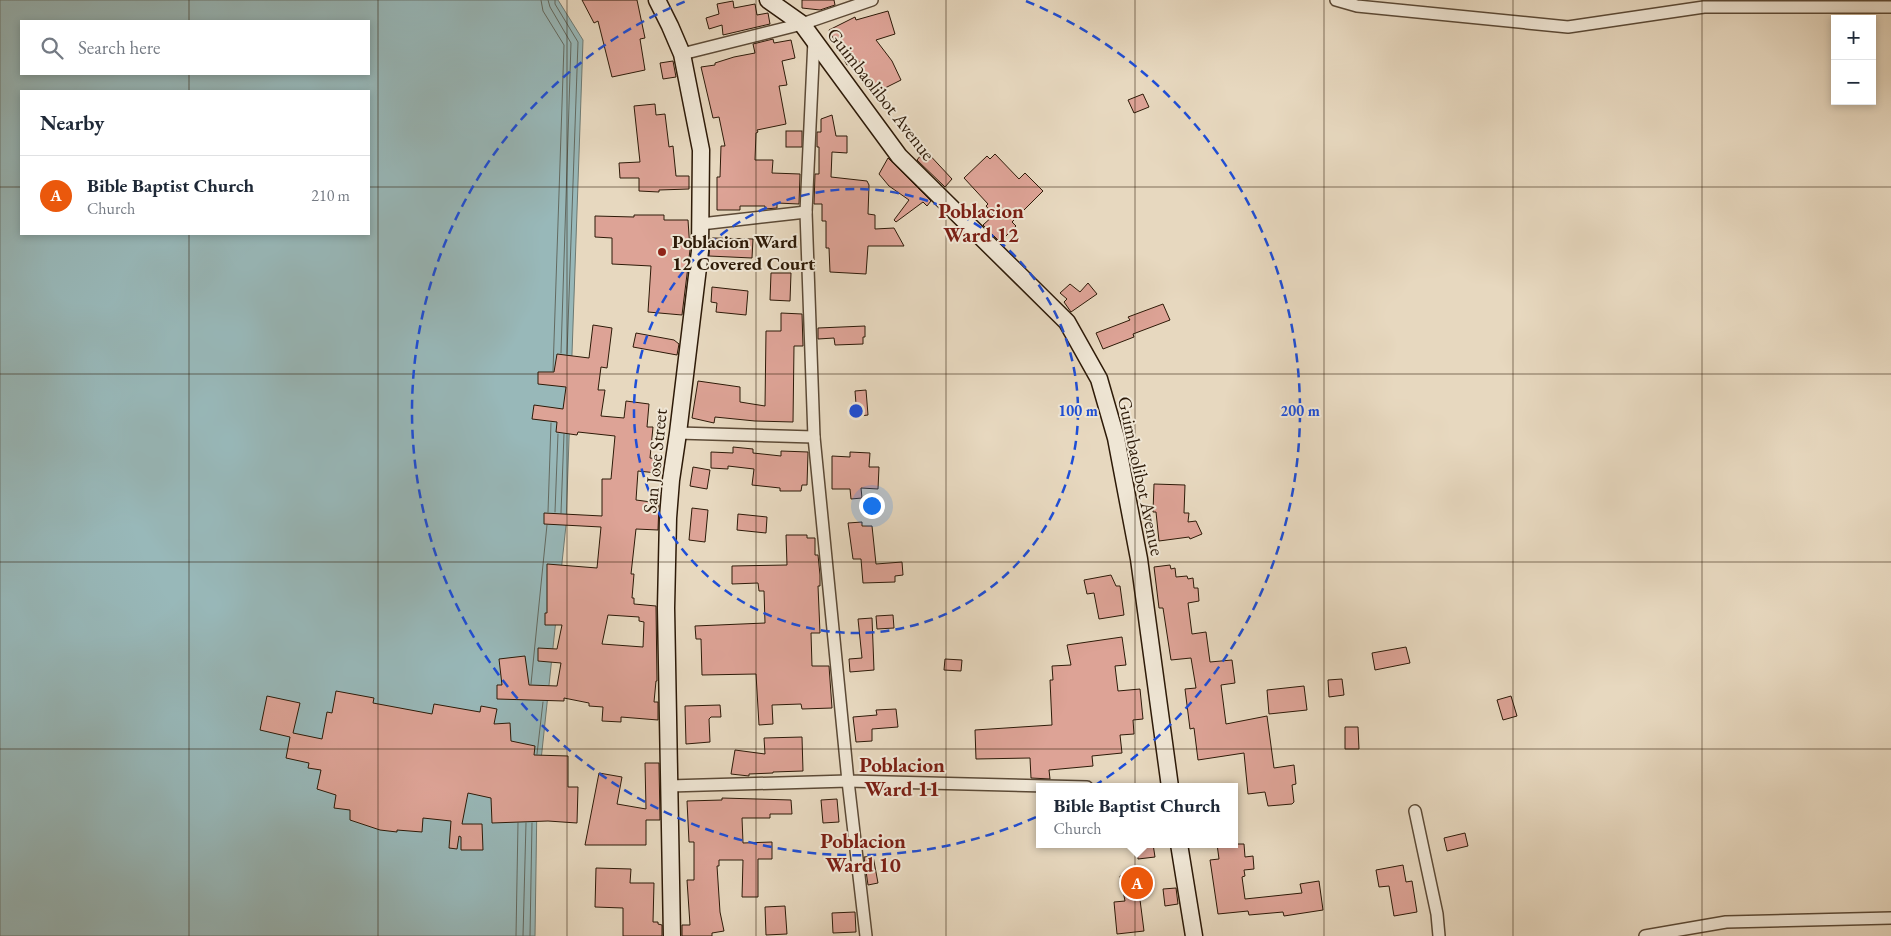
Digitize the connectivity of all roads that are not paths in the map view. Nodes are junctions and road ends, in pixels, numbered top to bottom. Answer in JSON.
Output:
{"nodes":[{"id":1,"x":657,"y":0,"type":"edge"},
{"id":2,"x":768,"y":0,"type":"edge"},
{"id":3,"x":872,"y":0,"type":"edge"},
{"id":4,"x":1336,"y":0,"type":"edge"},
{"id":5,"x":1891,"y":7,"type":"edge"},
{"id":6,"x":802,"y":24,"type":"junction"},
{"id":7,"x":814,"y":40,"type":"junction"},
{"id":8,"x":682,"y":54,"type":"junction"},
{"id":9,"x":806,"y":212,"type":"junction"},
{"id":10,"x":701,"y":224,"type":"junction"},
{"id":11,"x":678,"y":433,"type":"junction"},
{"id":12,"x":814,"y":437,"type":"junction"},
{"id":13,"x":848,"y":782,"type":"junction"},
{"id":14,"x":1169,"y":783,"type":"edge"},
{"id":15,"x":669,"y":786,"type":"junction"},
{"id":16,"x":1036,"y":786,"type":"edge"},
{"id":17,"x":1415,"y":812,"type":"dead end"},
{"id":18,"x":1180,"y":848,"type":"edge"},
{"id":19,"x":1891,"y":918,"type":"edge"},
{"id":20,"x":672,"y":936,"type":"edge"},
{"id":21,"x":866,"y":936,"type":"edge"},
{"id":22,"x":1194,"y":936,"type":"edge"},
{"id":23,"x":1439,"y":936,"type":"edge"},
{"id":24,"x":1645,"y":936,"type":"edge"}],
"edges":[{"from":1,"to":8,"type":"street","name":"San Jose Street"},
{"from":2,"to":6,"type":"street","name":"Guimbaolibot Avenue"},
{"from":3,"to":6,"type":"street"},
{"from":4,"to":5,"type":"street"},
{"from":6,"to":7,"type":"street","name":"Guimbaolibot Avenue"},
{"from":6,"to":8,"type":"street"},
{"from":7,"to":9,"type":"street"},
{"from":7,"to":14,"type":"street","name":"Guimbaolibot Avenue"},
{"from":8,"to":10,"type":"street","name":"San Jose Street"},
{"from":9,"to":10,"type":"street"},
{"from":9,"to":12,"type":"street"},
{"from":10,"to":11,"type":"street","name":"San Jose Street"},
{"from":11,"to":12,"type":"street"},
{"from":11,"to":15,"type":"street","name":"San Jose Street"},
{"from":12,"to":13,"type":"street"},
{"from":13,"to":15,"type":"street"},
{"from":13,"to":16,"type":"street"},
{"from":13,"to":21,"type":"street"},
{"from":15,"to":20,"type":"street","name":"San Jose Street"},
{"from":17,"to":23,"type":"street"},
{"from":18,"to":22,"type":"street"},
{"from":19,"to":24,"type":"street"}]}
